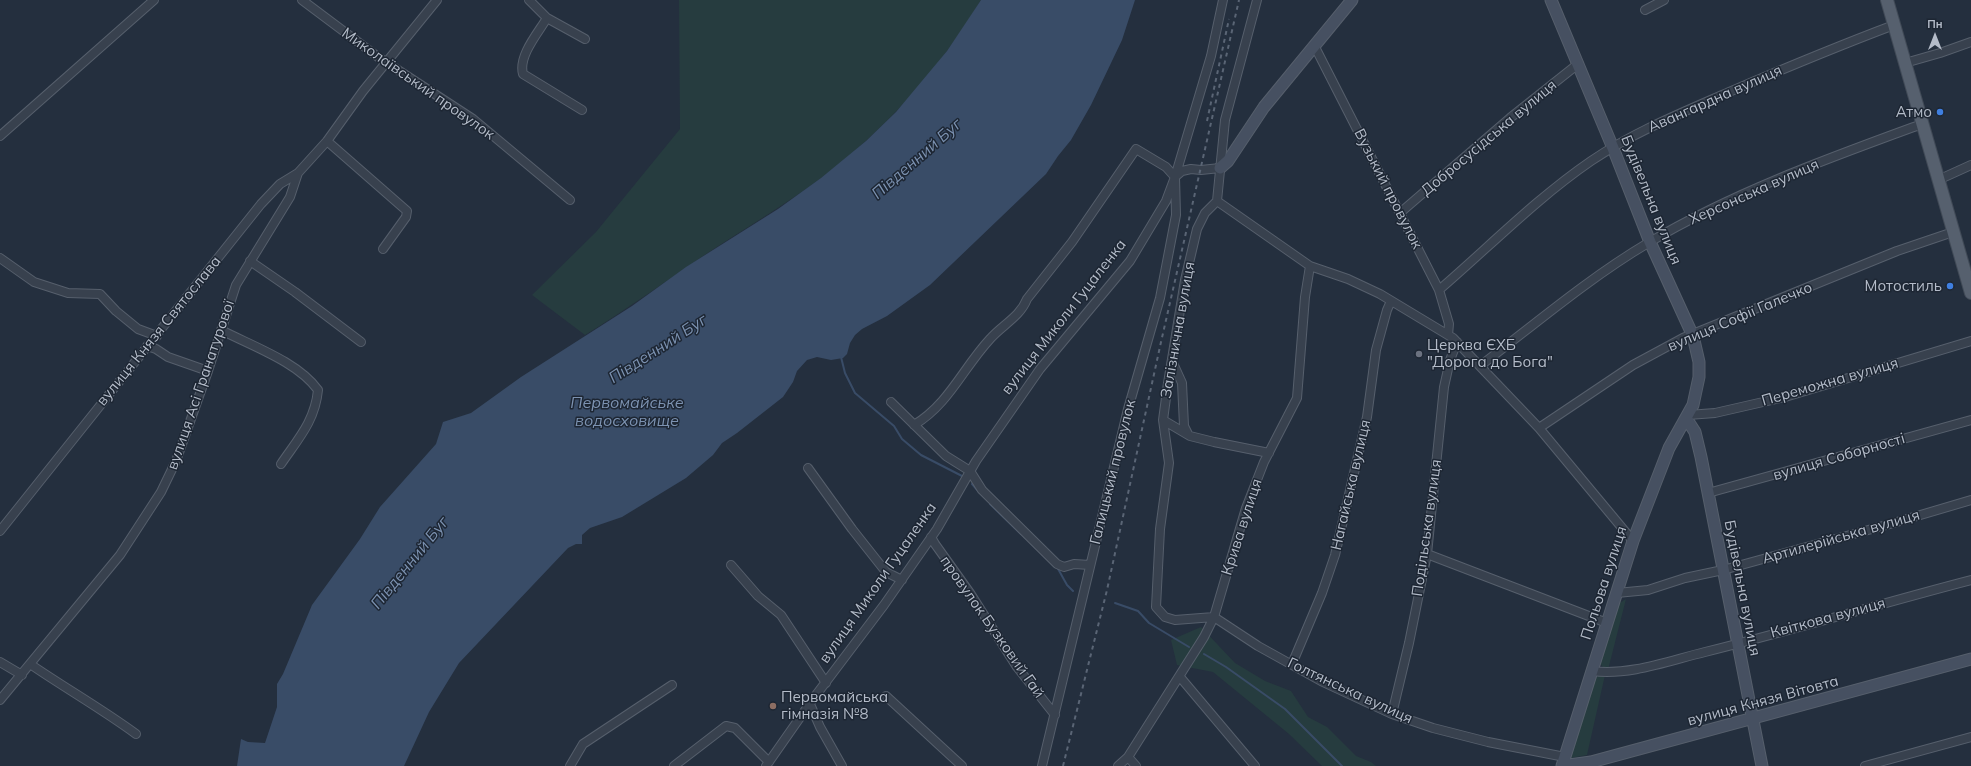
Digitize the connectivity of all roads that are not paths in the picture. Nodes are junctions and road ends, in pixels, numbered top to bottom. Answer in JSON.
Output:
{"nodes":[{"id":1,"x":154,"y":0,"type":"edge"},
{"id":2,"x":302,"y":0,"type":"edge"},
{"id":3,"x":437,"y":0,"type":"edge"},
{"id":4,"x":529,"y":0,"type":"edge"},
{"id":5,"x":1223,"y":0,"type":"edge"},
{"id":6,"x":1257,"y":0,"type":"edge"},
{"id":7,"x":1352,"y":0,"type":"edge"},
{"id":8,"x":1551,"y":0,"type":"edge"},
{"id":9,"x":1664,"y":0,"type":"edge"},
{"id":10,"x":1887,"y":0,"type":"edge"},
{"id":11,"x":1646,"y":10,"type":"dead end"},
{"id":12,"x":547,"y":18,"type":"junction"},
{"id":13,"x":1894,"y":25,"type":"junction"},
{"id":14,"x":585,"y":39,"type":"dead end"},
{"id":15,"x":1971,"y":42,"type":"edge"},
{"id":16,"x":1315,"y":47,"type":"junction"},
{"id":17,"x":386,"y":62,"type":"junction"},
{"id":18,"x":1905,"y":63,"type":"junction"},
{"id":19,"x":1578,"y":64,"type":"junction"},
{"id":20,"x":582,"y":110,"type":"dead end"},
{"id":21,"x":1922,"y":124,"type":"junction"},
{"id":22,"x":0,"y":136,"type":"edge"},
{"id":23,"x":327,"y":140,"type":"junction"},
{"id":24,"x":1613,"y":148,"type":"junction"},
{"id":25,"x":1971,"y":165,"type":"edge"},
{"id":26,"x":1220,"y":168,"type":"junction"},
{"id":27,"x":298,"y":173,"type":"junction"},
{"id":28,"x":1175,"y":177,"type":"junction"},
{"id":29,"x":1938,"y":180,"type":"junction"},
{"id":30,"x":570,"y":200,"type":"dead end"},
{"id":31,"x":1218,"y":201,"type":"junction"},
{"id":32,"x":1401,"y":212,"type":"junction"},
{"id":33,"x":1953,"y":232,"type":"junction"},
{"id":34,"x":1650,"y":242,"type":"junction"},
{"id":35,"x":383,"y":249,"type":"dead end"},
{"id":36,"x":0,"y":258,"type":"edge"},
{"id":37,"x":250,"y":262,"type":"junction"},
{"id":38,"x":1967,"y":264,"type":"edge"},
{"id":39,"x":1310,"y":266,"type":"junction"},
{"id":40,"x":1439,"y":290,"type":"junction"},
{"id":41,"x":1971,"y":293,"type":"edge"},
{"id":42,"x":1391,"y":301,"type":"junction"},
{"id":43,"x":222,"y":330,"type":"junction"},
{"id":44,"x":1448,"y":335,"type":"junction"},
{"id":45,"x":157,"y":336,"type":"junction"},
{"id":46,"x":1693,"y":336,"type":"junction"},
{"id":47,"x":1971,"y":341,"type":"edge"},
{"id":48,"x":361,"y":342,"type":"dead end"},
{"id":49,"x":1457,"y":342,"type":"junction"},
{"id":50,"x":147,"y":346,"type":"junction"},
{"id":51,"x":1172,"y":360,"type":"junction"},
{"id":52,"x":1480,"y":366,"type":"junction"},
{"id":53,"x":208,"y":372,"type":"junction"},
{"id":54,"x":891,"y":402,"type":"dead end"},
{"id":55,"x":1687,"y":417,"type":"junction"},
{"id":56,"x":1163,"y":420,"type":"junction"},
{"id":57,"x":1971,"y":420,"type":"edge"},
{"id":58,"x":914,"y":425,"type":"junction"},
{"id":59,"x":1539,"y":428,"type":"junction"},
{"id":60,"x":1188,"y":435,"type":"junction"},
{"id":61,"x":1269,"y":453,"type":"junction"},
{"id":62,"x":281,"y":464,"type":"dead end"},
{"id":63,"x":808,"y":468,"type":"dead end"},
{"id":64,"x":970,"y":471,"type":"junction"},
{"id":65,"x":1708,"y":493,"type":"junction"},
{"id":66,"x":1971,"y":500,"type":"edge"},
{"id":67,"x":0,"y":531,"type":"edge"},
{"id":68,"x":932,"y":537,"type":"junction"},
{"id":69,"x":1633,"y":541,"type":"junction"},
{"id":70,"x":1427,"y":554,"type":"junction"},
{"id":71,"x":731,"y":565,"type":"dead end"},
{"id":72,"x":1090,"y":565,"type":"junction"},
{"id":73,"x":1723,"y":570,"type":"junction"},
{"id":74,"x":902,"y":580,"type":"junction"},
{"id":75,"x":1971,"y":580,"type":"edge"},
{"id":76,"x":1617,"y":593,"type":"junction"},
{"id":77,"x":1214,"y":617,"type":"junction"},
{"id":78,"x":1607,"y":622,"type":"junction"},
{"id":79,"x":1737,"y":644,"type":"junction"},
{"id":80,"x":1971,"y":659,"type":"edge"},
{"id":81,"x":0,"y":662,"type":"edge"},
{"id":82,"x":30,"y":664,"type":"junction"},
{"id":83,"x":1292,"y":664,"type":"junction"},
{"id":84,"x":1592,"y":671,"type":"junction"},
{"id":85,"x":22,"y":675,"type":"junction"},
{"id":86,"x":1180,"y":677,"type":"junction"},
{"id":87,"x":826,"y":683,"type":"junction"},
{"id":88,"x":672,"y":685,"type":"dead end"},
{"id":89,"x":886,"y":696,"type":"dead end"},
{"id":90,"x":0,"y":700,"type":"edge"},
{"id":91,"x":810,"y":704,"type":"junction"},
{"id":92,"x":1392,"y":714,"type":"junction"},
{"id":93,"x":1055,"y":715,"type":"junction"},
{"id":94,"x":1754,"y":719,"type":"junction"},
{"id":95,"x":136,"y":734,"type":"dead end"},
{"id":96,"x":1971,"y":737,"type":"edge"},
{"id":97,"x":1128,"y":757,"type":"junction"},
{"id":98,"x":1563,"y":763,"type":"edge"},
{"id":99,"x":768,"y":764,"type":"edge"},
{"id":100,"x":570,"y":766,"type":"edge"},
{"id":101,"x":674,"y":766,"type":"edge"},
{"id":102,"x":842,"y":766,"type":"edge"},
{"id":103,"x":962,"y":766,"type":"edge"},
{"id":104,"x":1042,"y":766,"type":"edge"},
{"id":105,"x":1118,"y":766,"type":"edge"},
{"id":106,"x":1136,"y":766,"type":"edge"},
{"id":107,"x":1255,"y":766,"type":"edge"},
{"id":108,"x":1762,"y":766,"type":"edge"},
{"id":109,"x":1865,"y":766,"type":"edge"}],
"edges":[{"from":1,"to":22,"type":"street"},
{"from":2,"to":17,"type":"street","name":"Миколаївський провулок"},
{"from":3,"to":17,"type":"street","name":"вулиця Князя Святослава"},
{"from":4,"to":12,"type":"street"},
{"from":5,"to":28,"type":"street"},
{"from":6,"to":26,"type":"street"},
{"from":7,"to":16,"type":"street"},
{"from":8,"to":19,"type":"street","name":"Будівельна вулиця"},
{"from":9,"to":11,"type":"street"},
{"from":10,"to":13,"type":"main road"},
{"from":12,"to":14,"type":"street"},
{"from":12,"to":20,"type":"street"},
{"from":13,"to":18,"type":"main road"},
{"from":13,"to":24,"type":"street","name":"Авангардна вулиця"},
{"from":15,"to":18,"type":"street"},
{"from":16,"to":26,"type":"street"},
{"from":16,"to":32,"type":"street","name":"Вузький провулок"},
{"from":17,"to":23,"type":"street","name":"вулиця Князя Святослава"},
{"from":17,"to":30,"type":"street","name":"Миколаївський провулок"},
{"from":18,"to":21,"type":"main road"},
{"from":19,"to":24,"type":"street","name":"Будівельна вулиця"},
{"from":19,"to":32,"type":"street","name":"Добросусідська вулиця"},
{"from":21,"to":29,"type":"main road"},
{"from":21,"to":34,"type":"street","name":"Херсонська вулиця"},
{"from":23,"to":27,"type":"street","name":"вулиця Князя Святослава"},
{"from":23,"to":35,"type":"street"},
{"from":24,"to":34,"type":"street","name":"Будівельна вулиця"},
{"from":24,"to":40,"type":"street","name":"Авангардна вулиця"},
{"from":25,"to":29,"type":"street"},
{"from":26,"to":28,"type":"street"},
{"from":26,"to":31,"type":"street"},
{"from":27,"to":37,"type":"street","name":"вулиця Асі Гранатурової"},
{"from":27,"to":45,"type":"street","name":"вулиця Князя Святослава"},
{"from":28,"to":58,"type":"street"},
{"from":28,"to":64,"type":"street","name":"вулиця Миколи Гуцаленка"},
{"from":28,"to":72,"type":"street","name":"Галицький провулок"},
{"from":29,"to":33,"type":"main road"},
{"from":31,"to":39,"type":"street"},
{"from":31,"to":51,"type":"street","name":"Залізнична вулиця"},
{"from":32,"to":40,"type":"street","name":"Вузький провулок"},
{"from":33,"to":38,"type":"main road"},
{"from":33,"to":46,"type":"street","name":"вулиця Софії Галечко"},
{"from":34,"to":46,"type":"street","name":"Будівельна вулиця"},
{"from":34,"to":52,"type":"street","name":"Херсонська вулиця"},
{"from":36,"to":45,"type":"street"},
{"from":37,"to":43,"type":"street","name":"вулиця Асі Гранатурової"},
{"from":37,"to":48,"type":"street"},
{"from":38,"to":41,"type":"main road"},
{"from":39,"to":42,"type":"street"},
{"from":39,"to":61,"type":"street","name":"Крива вулиця"},
{"from":40,"to":44,"type":"street","name":"Вузький провулок"},
{"from":42,"to":44,"type":"street"},
{"from":42,"to":83,"type":"street","name":"Нагайська вулиця"},
{"from":43,"to":53,"type":"street","name":"вулиця Асі Гранатурової"},
{"from":43,"to":62,"type":"street"},
{"from":44,"to":49,"type":"street"},
{"from":45,"to":50,"type":"street","name":"вулиця Князя Святослава"},
{"from":46,"to":55,"type":"street","name":"Будівельна вулиця"},
{"from":46,"to":59,"type":"street","name":"вулиця Софії Галечко"},
{"from":47,"to":55,"type":"street","name":"Переможна вулиця"},
{"from":49,"to":52,"type":"street"},
{"from":49,"to":70,"type":"street","name":"Подільська вулиця"},
{"from":50,"to":53,"type":"street"},
{"from":50,"to":67,"type":"street","name":"вулиця Князя Святослава"},
{"from":51,"to":56,"type":"street","name":"Залізнична вулиця"},
{"from":51,"to":60,"type":"street"},
{"from":52,"to":59,"type":"street"},
{"from":53,"to":82,"type":"street","name":"вулиця Асі Гранатурової"},
{"from":54,"to":58,"type":"street"},
{"from":55,"to":65,"type":"street","name":"Будівельна вулиця"},
{"from":55,"to":69,"type":"street","name":"Польова вулиця"},
{"from":56,"to":60,"type":"street"},
{"from":56,"to":77,"type":"street","name":"Залізнична вулиця"},
{"from":57,"to":65,"type":"street","name":"вулиця Соборності"},
{"from":58,"to":64,"type":"street"},
{"from":59,"to":69,"type":"street"},
{"from":60,"to":61,"type":"street"},
{"from":61,"to":77,"type":"street","name":"Крива вулиця"},
{"from":63,"to":74,"type":"street"},
{"from":64,"to":68,"type":"street","name":"вулиця Миколи Гуцаленка"},
{"from":64,"to":72,"type":"street"},
{"from":65,"to":73,"type":"street","name":"Будівельна вулиця"},
{"from":66,"to":73,"type":"street","name":"Артилерійська вулиця"},
{"from":68,"to":74,"type":"street","name":"вулиця Миколи Гуцаленка"},
{"from":68,"to":93,"type":"street","name":"провулок Бузковий Гай"},
{"from":69,"to":76,"type":"street","name":"Польова вулиця"},
{"from":70,"to":78,"type":"street"},
{"from":70,"to":92,"type":"street","name":"Подільська вулиця"},
{"from":71,"to":87,"type":"street"},
{"from":72,"to":93,"type":"street","name":"Галицький провулок"},
{"from":73,"to":76,"type":"street","name":"Артилерійська вулиця"},
{"from":73,"to":79,"type":"street","name":"Будівельна вулиця"},
{"from":74,"to":87,"type":"street","name":"вулиця Миколи Гуцаленка"},
{"from":75,"to":79,"type":"street","name":"Квіткова вулиця"},
{"from":76,"to":78,"type":"street","name":"Польова вулиця"},
{"from":77,"to":83,"type":"street","name":"Голтянська вулиця"},
{"from":77,"to":86,"type":"street","name":"Крива вулиця"},
{"from":78,"to":84,"type":"street","name":"Польова вулиця"},
{"from":79,"to":84,"type":"street","name":"Квіткова вулиця"},
{"from":79,"to":94,"type":"street","name":"Будівельна вулиця"},
{"from":80,"to":94,"type":"street","name":"вулиця Князя Вітовта"},
{"from":81,"to":85,"type":"street"},
{"from":82,"to":85,"type":"street","name":"вулиця Асі Гранатурової"},
{"from":82,"to":95,"type":"street"},
{"from":83,"to":92,"type":"street","name":"Голтянська вулиця"},
{"from":84,"to":98,"type":"street","name":"Польова вулиця"},
{"from":85,"to":90,"type":"street","name":"вулиця Асі Гранатурової"},
{"from":86,"to":97,"type":"street","name":"Крива вулиця"},
{"from":86,"to":107,"type":"street"},
{"from":87,"to":91,"type":"street","name":"вулиця Миколи Гуцаленка"},
{"from":88,"to":100,"type":"street"},
{"from":89,"to":103,"type":"street"},
{"from":91,"to":99,"type":"street","name":"вулиця Миколи Гуцаленка"},
{"from":91,"to":102,"type":"street"},
{"from":92,"to":98,"type":"street","name":"Голтянська вулиця"},
{"from":93,"to":104,"type":"street","name":"Галицький провулок"},
{"from":94,"to":98,"type":"street","name":"вулиця Князя Вітовта"},
{"from":94,"to":108,"type":"street","name":"Будівельна вулиця"},
{"from":96,"to":109,"type":"street"},
{"from":97,"to":105,"type":"street","name":"Крива вулиця"},
{"from":97,"to":106,"type":"street"},
{"from":99,"to":101,"type":"street"}]}
